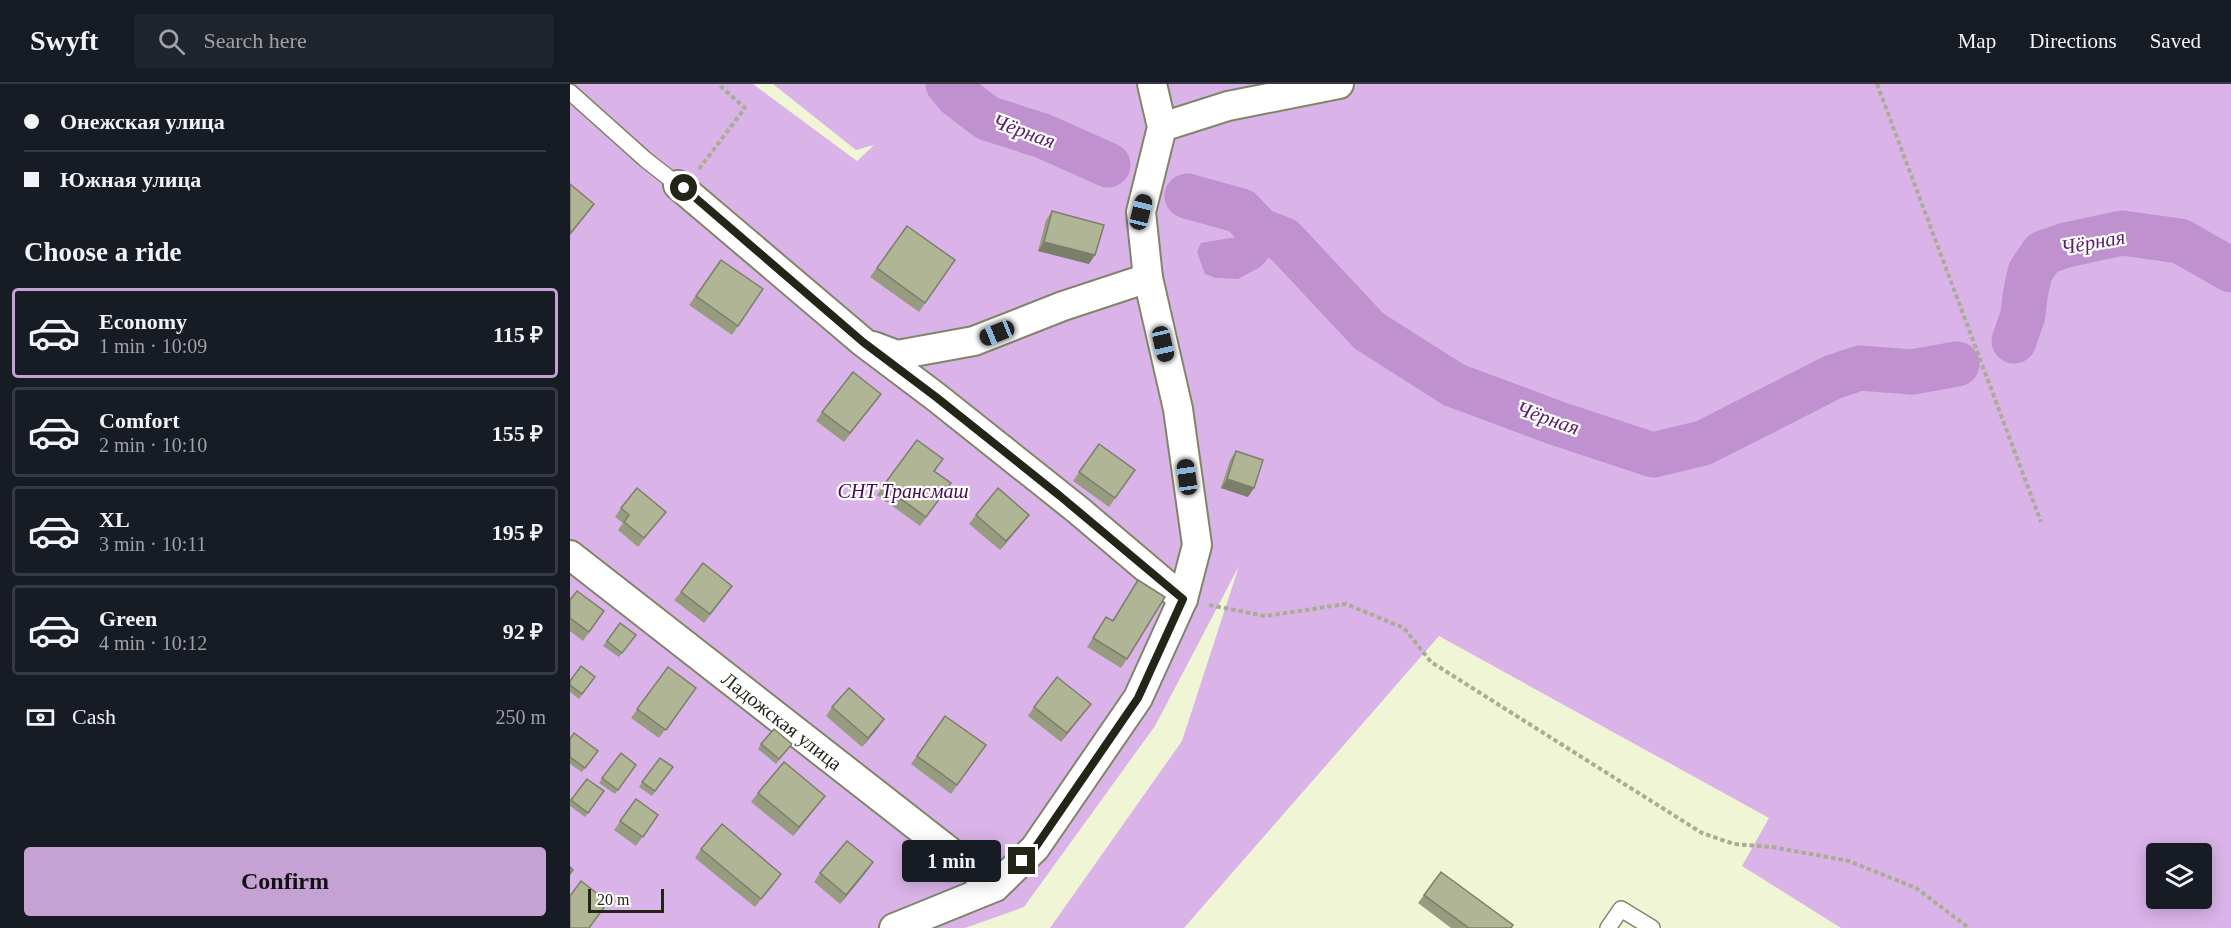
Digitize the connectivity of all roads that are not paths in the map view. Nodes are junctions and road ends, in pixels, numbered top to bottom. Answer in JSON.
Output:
{"nodes":[{"id":1,"x":1152,"y":84,"type":"edge"},
{"id":2,"x":1339,"y":84,"type":"edge"},
{"id":3,"x":570,"y":92,"type":"edge"},
{"id":4,"x":1162,"y":127,"type":"junction"},
{"id":5,"x":681,"y":187,"type":"joint"},
{"id":6,"x":1148,"y":278,"type":"junction"},
{"id":7,"x":863,"y":342,"type":"junction"},
{"id":8,"x":570,"y":555,"type":"edge"},
{"id":9,"x":1183,"y":599,"type":"junction"},
{"id":10,"x":995,"y":887,"type":"junction"},
{"id":11,"x":894,"y":928,"type":"edge"},
{"id":12,"x":1608,"y":928,"type":"edge"},
{"id":13,"x":1652,"y":928,"type":"edge"}],
"edges":[{"from":1,"to":4,"type":"street"},
{"from":2,"to":4,"type":"street"},
{"from":3,"to":5,"type":"lane"},
{"from":4,"to":6,"type":"street"},
{"from":5,"to":7,"type":"street"},
{"from":6,"to":7,"type":"street"},
{"from":6,"to":9,"type":"street"},
{"from":7,"to":9,"type":"street"},
{"from":8,"to":10,"type":"street","name":"Ладожская улица"},
{"from":9,"to":10,"type":"street"},
{"from":10,"to":11,"type":"street"},
{"from":12,"to":13,"type":"lane"}]}
